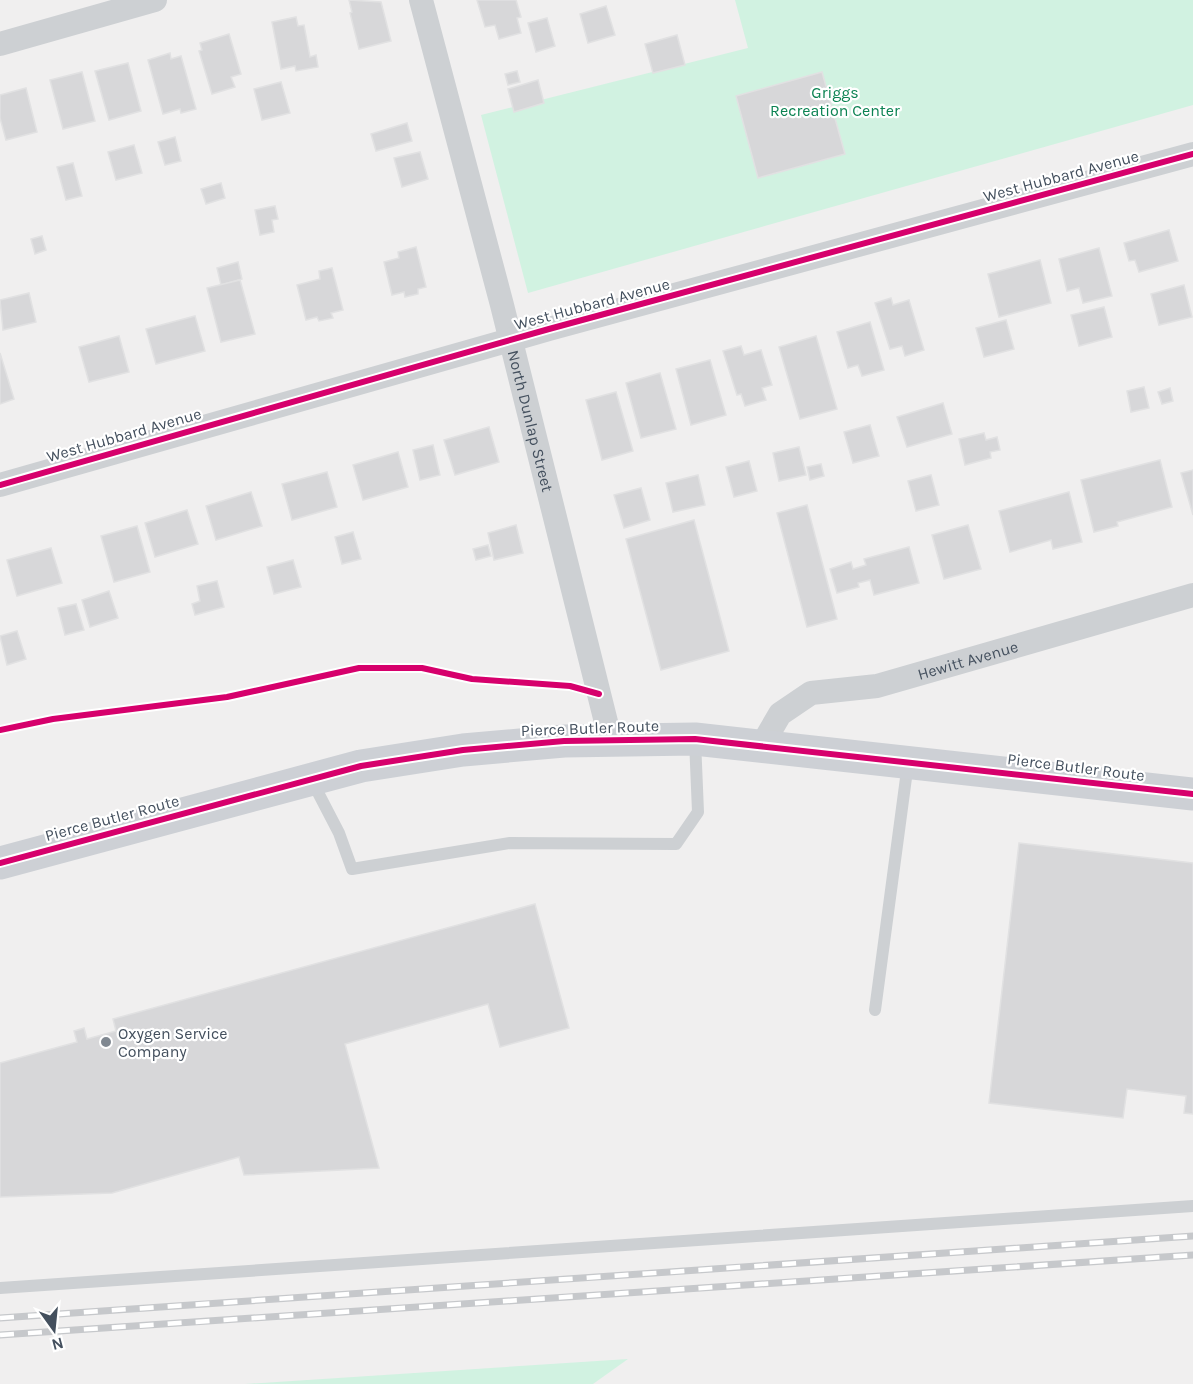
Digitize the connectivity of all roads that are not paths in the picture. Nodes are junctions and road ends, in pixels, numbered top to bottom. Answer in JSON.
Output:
{"nodes":[{"id":1,"x":155,"y":0,"type":"edge"},
{"id":2,"x":422,"y":0,"type":"edge"},
{"id":3,"x":0,"y":44,"type":"edge"},
{"id":4,"x":1193,"y":154,"type":"edge"},
{"id":5,"x":511,"y":340,"type":"junction"},
{"id":6,"x":0,"y":485,"type":"edge"},
{"id":7,"x":1193,"y":595,"type":"edge"},
{"id":8,"x":610,"y":738,"type":"junction"},
{"id":9,"x":695,"y":739,"type":"junction"},
{"id":10,"x":762,"y":745,"type":"junction"},
{"id":11,"x":908,"y":762,"type":"junction"},
{"id":12,"x":310,"y":778,"type":"junction"},
{"id":13,"x":1193,"y":794,"type":"edge"},
{"id":14,"x":0,"y":862,"type":"edge"},
{"id":15,"x":875,"y":1010,"type":"dead end"},
{"id":16,"x":1193,"y":1206,"type":"edge"},
{"id":17,"x":0,"y":1288,"type":"edge"}],
"edges":[{"from":1,"to":3,"type":"street"},
{"from":2,"to":5,"type":"street","name":"North Dunlap Street"},
{"from":4,"to":5,"type":"street","name":"West Hubbard Avenue"},
{"from":5,"to":6,"type":"street","name":"West Hubbard Avenue"},
{"from":5,"to":8,"type":"street","name":"North Dunlap Street"},
{"from":7,"to":10,"type":"street","name":"Hewitt Avenue"},
{"from":8,"to":9,"type":"main road","name":"Pierce Butler Route"},
{"from":8,"to":12,"type":"main road","name":"Pierce Butler Route"},
{"from":9,"to":10,"type":"main road","name":"Pierce Butler Route"},
{"from":9,"to":12,"type":"lane"},
{"from":10,"to":11,"type":"main road","name":"Pierce Butler Route"},
{"from":11,"to":13,"type":"main road","name":"Pierce Butler Route"},
{"from":11,"to":15,"type":"lane"},
{"from":12,"to":14,"type":"main road","name":"Pierce Butler Route"},
{"from":16,"to":17,"type":"lane"}]}
